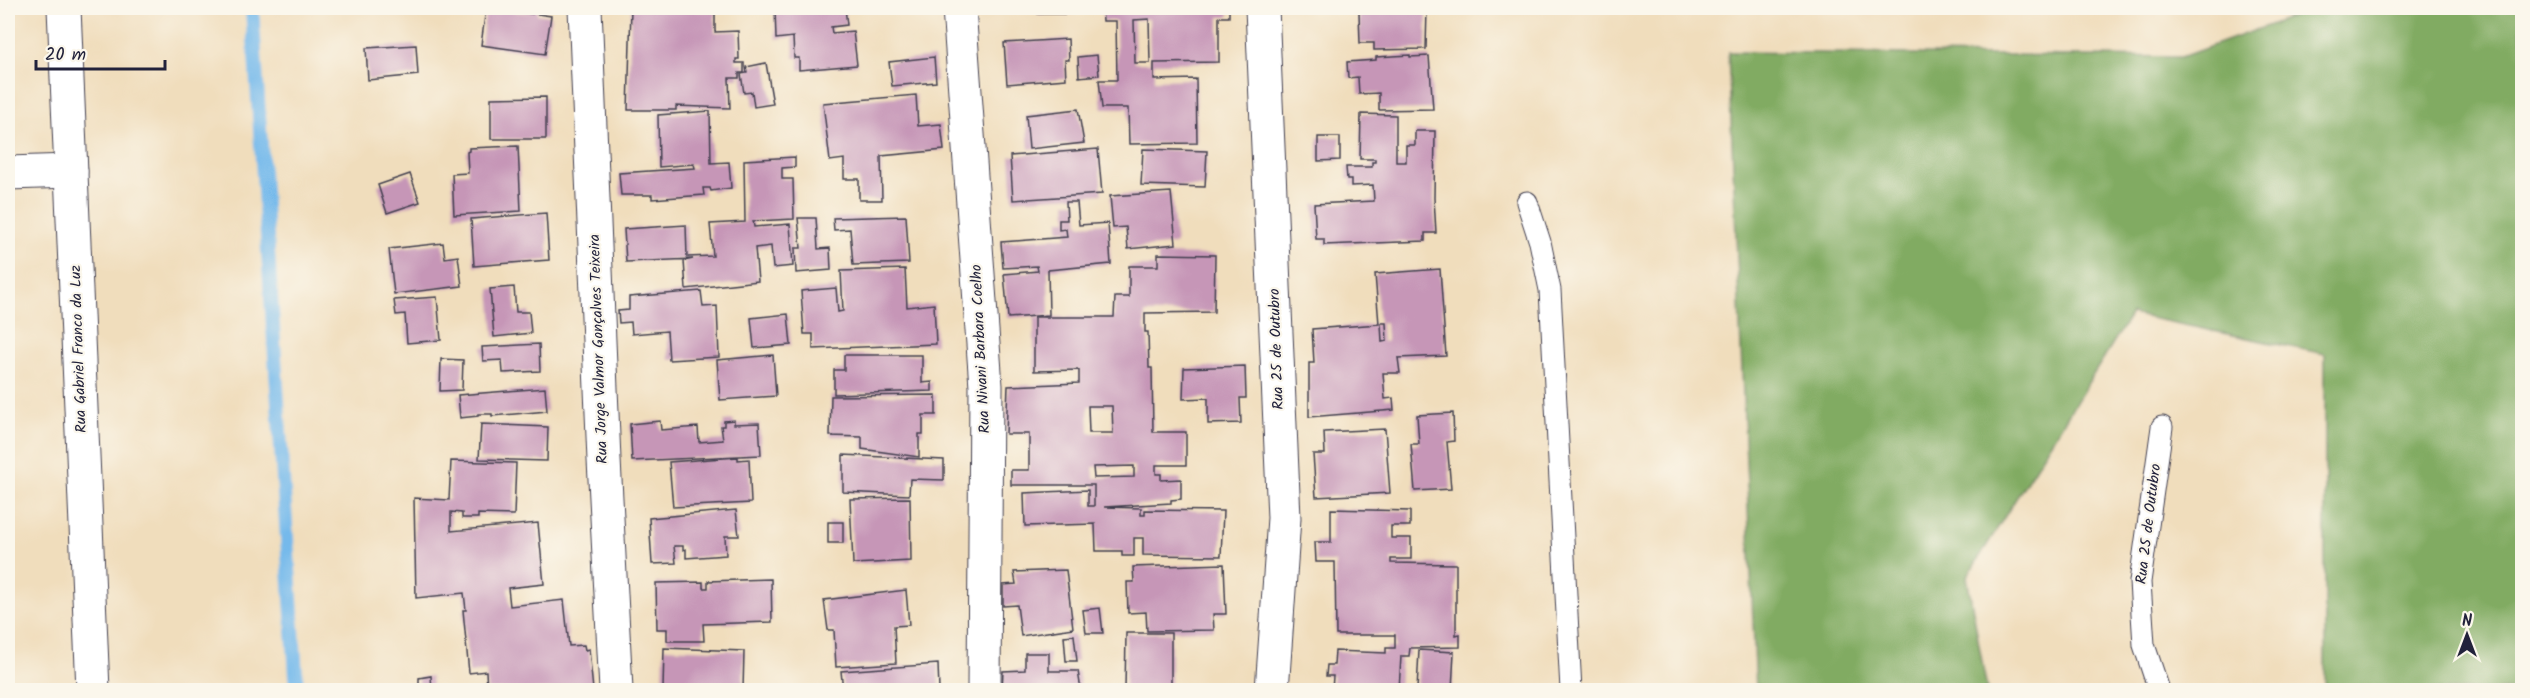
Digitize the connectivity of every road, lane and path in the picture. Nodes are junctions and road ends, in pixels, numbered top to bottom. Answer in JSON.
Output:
{"nodes":[{"id":1,"x":64,"y":8,"type":"edge"},
{"id":2,"x":585,"y":8,"type":"edge"},
{"id":3,"x":959,"y":8,"type":"edge"},
{"id":4,"x":1262,"y":8,"type":"edge"},
{"id":5,"x":71,"y":171,"type":"junction"},
{"id":6,"x":8,"y":174,"type":"edge"},
{"id":7,"x":1527,"y":202,"type":"dead end"},
{"id":8,"x":2162,"y":427,"type":"dead end"},
{"id":9,"x":93,"y":690,"type":"edge"},
{"id":10,"x":616,"y":690,"type":"edge"},
{"id":11,"x":984,"y":690,"type":"edge"},
{"id":12,"x":1272,"y":690,"type":"edge"},
{"id":13,"x":1571,"y":690,"type":"edge"},
{"id":14,"x":2159,"y":690,"type":"edge"}],
"edges":[{"from":1,"to":5,"type":"street","name":"Rua Gabriel Franco da Luz"},
{"from":2,"to":10,"type":"street","name":"Rua Jorge Valmor Gonçalves Teixeira"},
{"from":3,"to":11,"type":"street","name":"Rua Nivani Barbara Coelho"},
{"from":4,"to":12,"type":"street","name":"Rua 25 de Outubro"},
{"from":5,"to":6,"type":"street"},
{"from":5,"to":9,"type":"street","name":"Rua Gabriel Franco da Luz"},
{"from":7,"to":13,"type":"lane"},
{"from":8,"to":14,"type":"lane","name":"Rua 25 de Outubro"}]}
